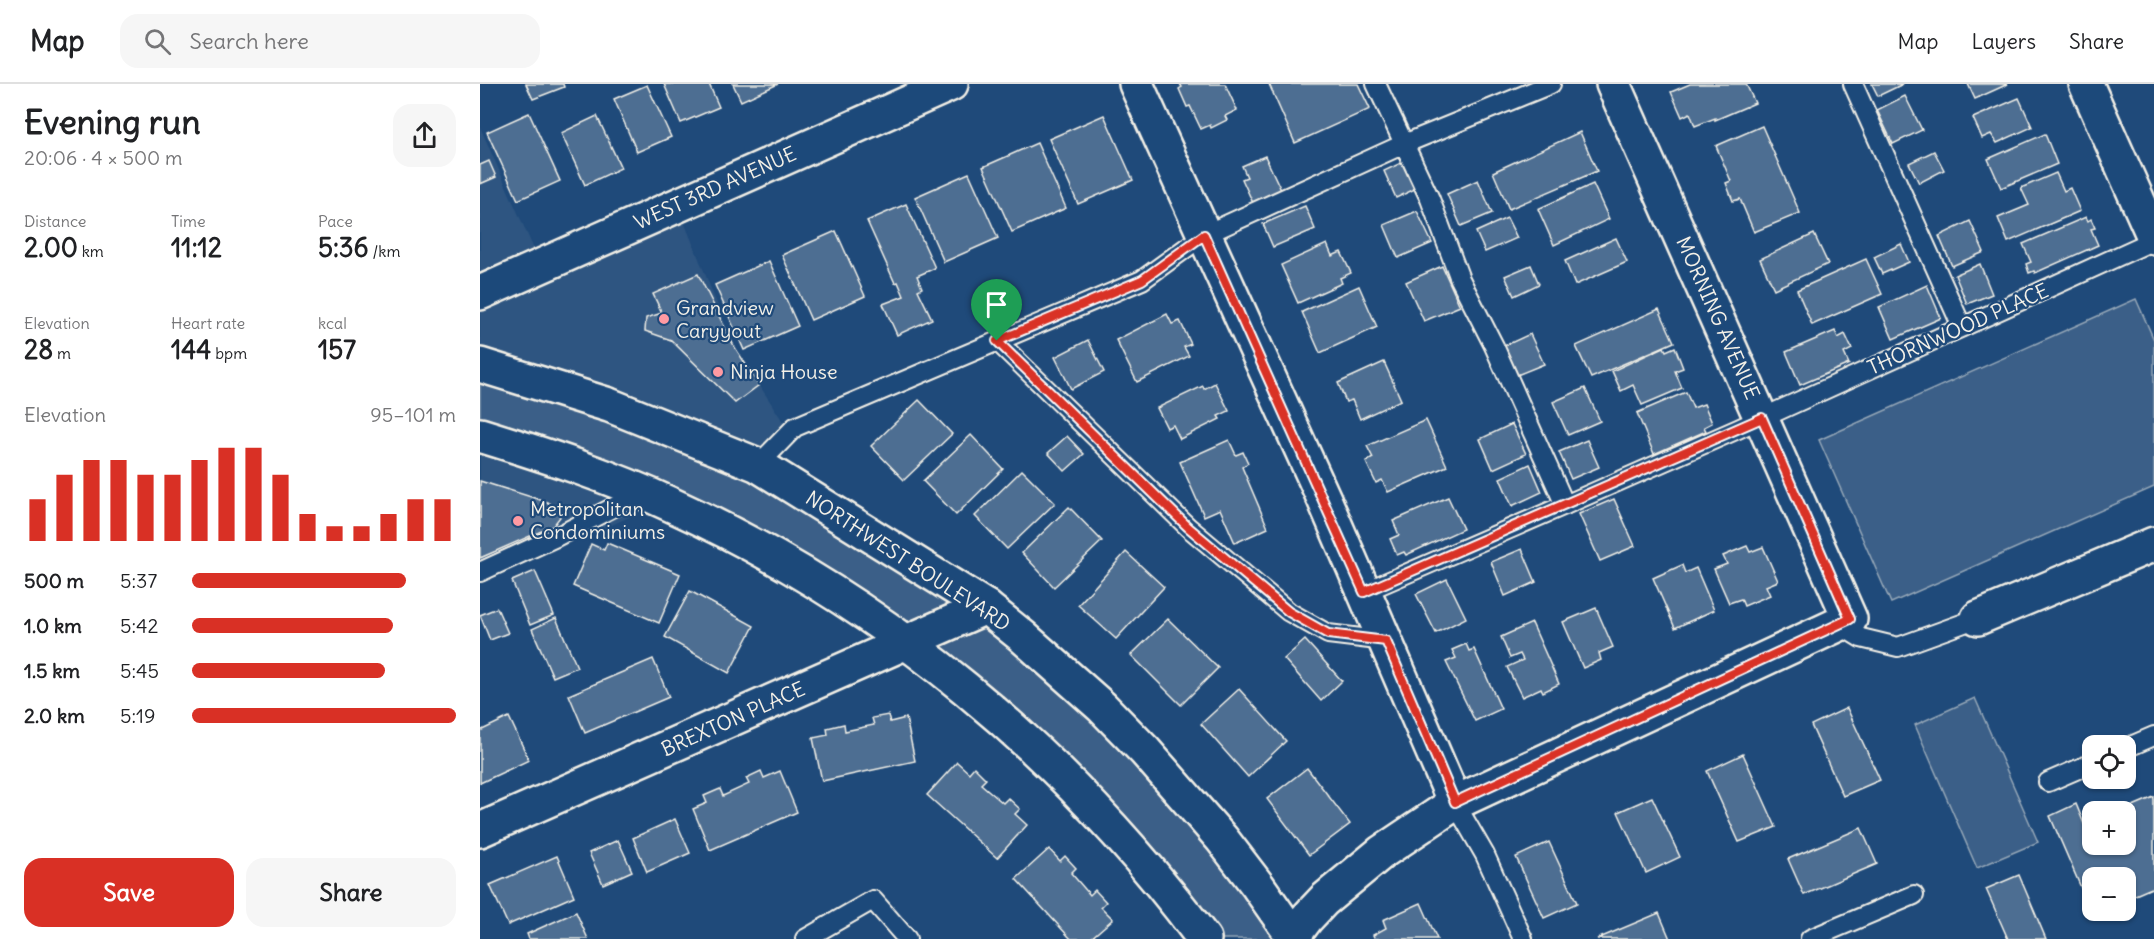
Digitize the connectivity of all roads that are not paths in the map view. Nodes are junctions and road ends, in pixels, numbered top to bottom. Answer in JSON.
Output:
{"nodes":[{"id":1,"x":951,"y":84,"type":"edge"},
{"id":2,"x":1136,"y":84,"type":"edge"},
{"id":3,"x":1376,"y":84,"type":"edge"},
{"id":4,"x":1551,"y":84,"type":"edge"},
{"id":5,"x":1613,"y":84,"type":"edge"},
{"id":6,"x":1853,"y":84,"type":"edge"},
{"id":7,"x":2086,"y":84,"type":"edge"},
{"id":8,"x":1404,"y":144,"type":"junction"},
{"id":9,"x":1204,"y":235,"type":"junction"},
{"id":10,"x":2154,"y":239,"type":"edge"},
{"id":11,"x":480,"y":293,"type":"edge"},
{"id":12,"x":1962,"y":327,"type":"junction"},
{"id":13,"x":997,"y":341,"type":"junction"},
{"id":14,"x":480,"y":365,"type":"edge"},
{"id":15,"x":1762,"y":418,"type":"junction"},
{"id":16,"x":480,"y":435,"type":"edge"},
{"id":17,"x":758,"y":465,"type":"junction"},
{"id":18,"x":643,"y":492,"type":"junction"},
{"id":19,"x":1565,"y":505,"type":"junction"},
{"id":20,"x":2154,"y":544,"type":"edge"},
{"id":21,"x":480,"y":572,"type":"edge"},
{"id":22,"x":1364,"y":592,"type":"junction"},
{"id":23,"x":986,"y":607,"type":"junction"},
{"id":24,"x":1977,"y":618,"type":"joint"},
{"id":25,"x":1844,"y":622,"type":"junction"},
{"id":26,"x":1386,"y":641,"type":"junction"},
{"id":27,"x":907,"y":642,"type":"junction"},
{"id":28,"x":2154,"y":736,"type":"edge"},
{"id":29,"x":2136,"y":744,"type":"edge"},
{"id":30,"x":2082,"y":767,"type":"edge"},
{"id":31,"x":2048,"y":782,"type":"dead end"},
{"id":32,"x":1455,"y":802,"type":"junction"},
{"id":33,"x":480,"y":830,"type":"edge"},
{"id":34,"x":1914,"y":895,"type":"dead end"},
{"id":35,"x":1293,"y":938,"type":"edge"},
{"id":36,"x":805,"y":939,"type":"edge"},
{"id":37,"x":907,"y":939,"type":"edge"},
{"id":38,"x":1204,"y":939,"type":"edge"},
{"id":39,"x":1523,"y":939,"type":"edge"},
{"id":40,"x":1810,"y":939,"type":"edge"}],
"edges":[{"from":1,"to":11,"type":"street","name":"WEST 3RD AVENUE"},
{"from":2,"to":9,"type":"street"},
{"from":3,"to":8,"type":"lane"},
{"from":4,"to":8,"type":"lane"},
{"from":5,"to":15,"type":"street","name":"MORNING AVENUE"},
{"from":6,"to":12,"type":"lane"},
{"from":7,"to":10,"type":"street"},
{"from":8,"to":9,"type":"lane"},
{"from":8,"to":19,"type":"lane"},
{"from":9,"to":13,"type":"lane"},
{"from":9,"to":22,"type":"street"},
{"from":10,"to":12,"type":"lane","name":"THORNWOOD PLACE"},
{"from":12,"to":15,"type":"lane","name":"THORNWOOD PLACE"},
{"from":13,"to":17,"type":"lane"},
{"from":13,"to":26,"type":"lane"},
{"from":14,"to":17,"type":"street","name":"NORTHWEST BOULEVARD"},
{"from":15,"to":19,"type":"lane","name":"THORNWOOD PLACE"},
{"from":15,"to":25,"type":"street","name":"MORNING AVENUE"},
{"from":16,"to":18,"type":"street"},
{"from":17,"to":23,"type":"street","name":"NORTHWEST BOULEVARD"},
{"from":18,"to":21,"type":"lane"},
{"from":18,"to":27,"type":"street"},
{"from":19,"to":22,"type":"lane","name":"THORNWOOD PLACE"},
{"from":20,"to":24,"type":"street"},
{"from":22,"to":26,"type":"street"},
{"from":23,"to":27,"type":"street","name":"BREXTON PLACE"},
{"from":23,"to":35,"type":"street","name":"NORTHWEST BOULEVARD"},
{"from":24,"to":25,"type":"lane"},
{"from":25,"to":32,"type":"street"},
{"from":26,"to":32,"type":"street"},
{"from":27,"to":33,"type":"street","name":"BREXTON PLACE"},
{"from":27,"to":38,"type":"street"},
{"from":28,"to":29,"type":"lane"},
{"from":30,"to":31,"type":"lane"},
{"from":32,"to":35,"type":"street"},
{"from":32,"to":39,"type":"lane"},
{"from":34,"to":40,"type":"lane"},
{"from":36,"to":37,"type":"lane"}]}
